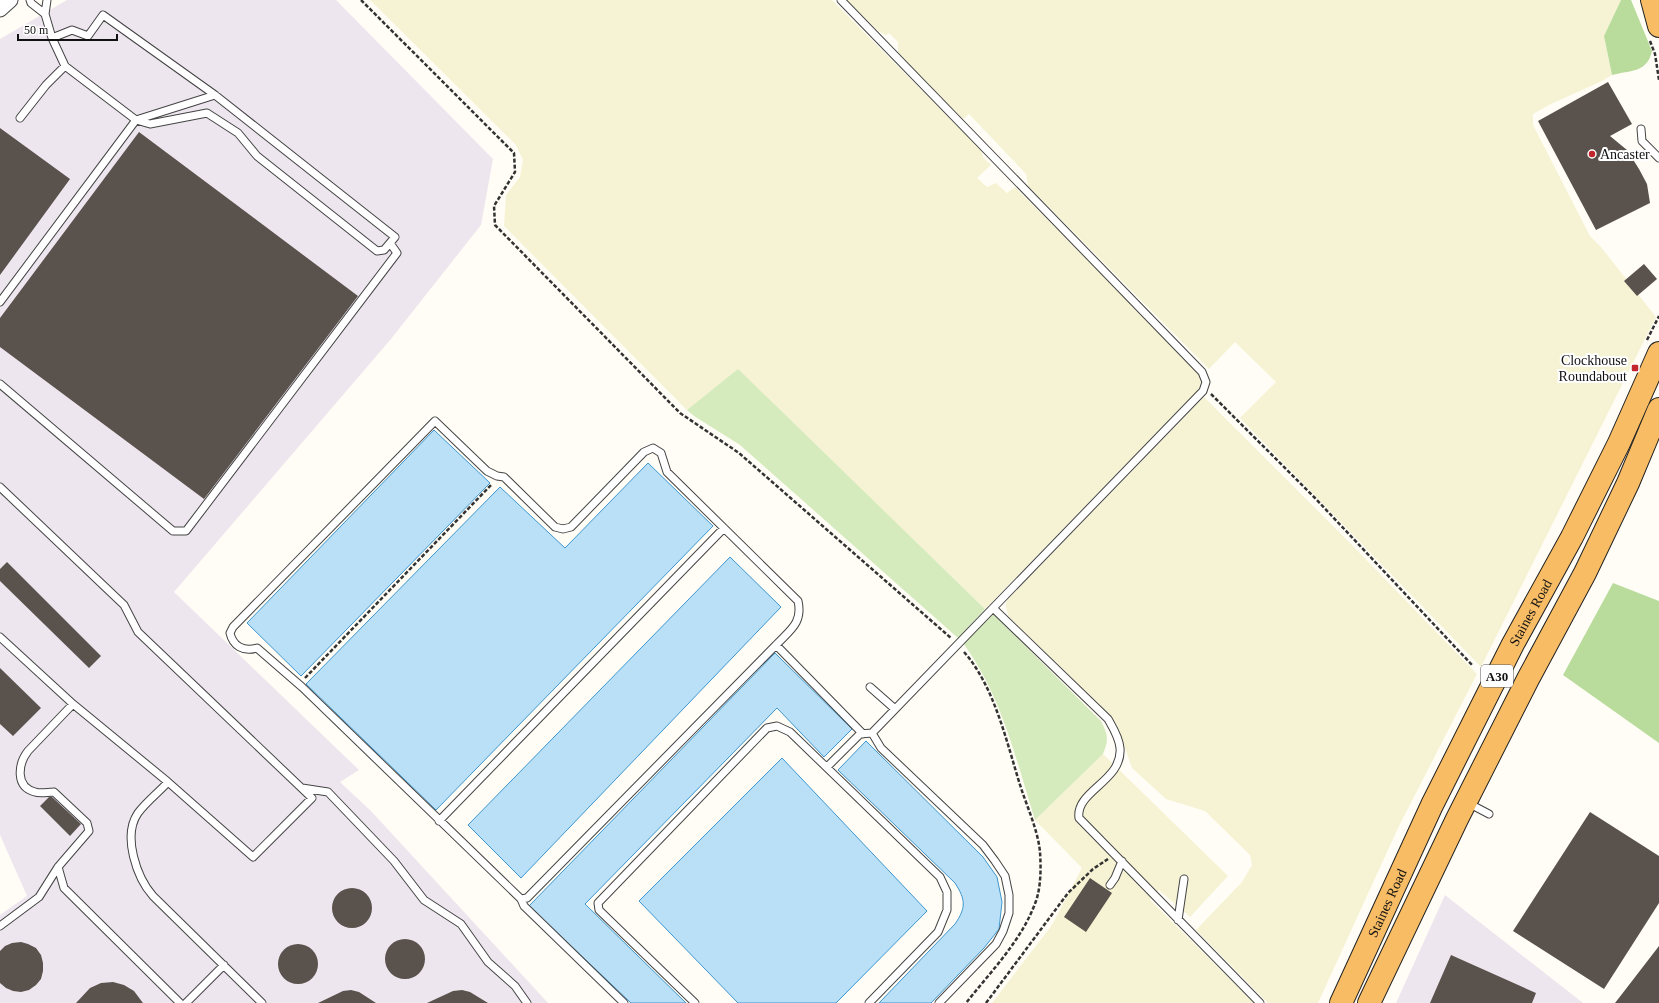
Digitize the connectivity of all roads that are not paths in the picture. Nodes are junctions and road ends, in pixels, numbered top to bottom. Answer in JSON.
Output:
{"nodes":[{"id":1,"x":10,"y":0,"type":"edge"},
{"id":2,"x":30,"y":0,"type":"edge"},
{"id":3,"x":48,"y":0,"type":"edge"},
{"id":4,"x":842,"y":0,"type":"edge"},
{"id":5,"x":1652,"y":0,"type":"edge"},
{"id":6,"x":0,"y":9,"type":"edge"},
{"id":7,"x":45,"y":14,"type":"junction"},
{"id":8,"x":1654,"y":31,"type":"edge"},
{"id":9,"x":52,"y":38,"type":"junction"},
{"id":10,"x":65,"y":66,"type":"junction"},
{"id":11,"x":215,"y":95,"type":"junction"},
{"id":12,"x":20,"y":118,"type":"dead end"},
{"id":13,"x":136,"y":120,"type":"junction"},
{"id":14,"x":1641,"y":129,"type":"dead end"},
{"id":15,"x":1659,"y":158,"type":"edge"},
{"id":16,"x":390,"y":243,"type":"junction"},
{"id":17,"x":0,"y":302,"type":"edge"},
{"id":18,"x":1659,"y":353,"type":"edge"},
{"id":19,"x":0,"y":384,"type":"edge"},
{"id":20,"x":1659,"y":409,"type":"edge"},
{"id":21,"x":0,"y":487,"type":"edge"},
{"id":22,"x":724,"y":528,"type":"junction"},
{"id":23,"x":993,"y":608,"type":"junction"},
{"id":24,"x":0,"y":637,"type":"edge"},
{"id":25,"x":776,"y":645,"type":"junction"},
{"id":26,"x":870,"y":687,"type":"dead end"},
{"id":27,"x":73,"y":704,"type":"junction"},
{"id":28,"x":895,"y":709,"type":"junction"},
{"id":29,"x":872,"y":733,"type":"junction"},
{"id":30,"x":863,"y":734,"type":"junction"},
{"id":31,"x":827,"y":767,"type":"junction"},
{"id":32,"x":168,"y":782,"type":"junction"},
{"id":33,"x":302,"y":788,"type":"junction"},
{"id":34,"x":1466,"y":802,"type":"junction"},
{"id":35,"x":1489,"y":814,"type":"dead end"},
{"id":36,"x":440,"y":821,"type":"junction"},
{"id":37,"x":1122,"y":862,"type":"junction"},
{"id":38,"x":58,"y":867,"type":"junction"},
{"id":39,"x":1184,"y":879,"type":"dead end"},
{"id":40,"x":1110,"y":885,"type":"dead end"},
{"id":41,"x":521,"y":899,"type":"junction"},
{"id":42,"x":1178,"y":920,"type":"junction"},
{"id":43,"x":0,"y":926,"type":"edge"},
{"id":44,"x":224,"y":965,"type":"junction"},
{"id":45,"x":180,"y":1003,"type":"edge"},
{"id":46,"x":186,"y":1003,"type":"edge"},
{"id":47,"x":262,"y":1003,"type":"edge"},
{"id":48,"x":527,"y":1003,"type":"edge"},
{"id":49,"x":624,"y":1003,"type":"edge"},
{"id":50,"x":695,"y":1003,"type":"edge"},
{"id":51,"x":869,"y":1003,"type":"edge"},
{"id":52,"x":939,"y":1003,"type":"edge"},
{"id":53,"x":1260,"y":1003,"type":"edge"},
{"id":54,"x":1341,"y":1003,"type":"edge"},
{"id":55,"x":1369,"y":1003,"type":"edge"}],
"edges":[{"from":1,"to":6,"type":"street"},
{"from":2,"to":7,"type":"lane"},
{"from":3,"to":7,"type":"lane"},
{"from":4,"to":23,"type":"lane"},
{"from":5,"to":8,"type":"highway"},
{"from":7,"to":9,"type":"lane"},
{"from":9,"to":10,"type":"lane"},
{"from":9,"to":11,"type":"lane"},
{"from":10,"to":12,"type":"lane"},
{"from":10,"to":13,"type":"lane"},
{"from":11,"to":13,"type":"lane"},
{"from":11,"to":16,"type":"lane"},
{"from":13,"to":16,"type":"lane"},
{"from":13,"to":17,"type":"lane"},
{"from":14,"to":15,"type":"lane"},
{"from":16,"to":19,"type":"lane"},
{"from":18,"to":54,"type":"highway","name":"Staines Road","number":"A30"},
{"from":20,"to":34,"type":"highway","name":"Staines Road","number":"A30"},
{"from":21,"to":33,"type":"lane"},
{"from":22,"to":25,"type":"lane"},
{"from":22,"to":36,"type":"lane"},
{"from":22,"to":36,"type":"lane"},
{"from":23,"to":28,"type":"lane"},
{"from":23,"to":37,"type":"lane"},
{"from":24,"to":27,"type":"lane"},
{"from":25,"to":30,"type":"lane"},
{"from":25,"to":41,"type":"lane"},
{"from":26,"to":28,"type":"lane"},
{"from":27,"to":32,"type":"lane"},
{"from":27,"to":38,"type":"lane"},
{"from":28,"to":29,"type":"lane"},
{"from":29,"to":30,"type":"lane"},
{"from":29,"to":52,"type":"lane"},
{"from":30,"to":31,"type":"lane"},
{"from":31,"to":50,"type":"lane"},
{"from":31,"to":51,"type":"lane"},
{"from":32,"to":33,"type":"lane"},
{"from":32,"to":44,"type":"lane"},
{"from":33,"to":48,"type":"lane"},
{"from":34,"to":35,"type":"lane"},
{"from":34,"to":55,"type":"highway","name":"Staines Road","number":"A30"},
{"from":36,"to":41,"type":"lane"},
{"from":37,"to":40,"type":"lane"},
{"from":37,"to":42,"type":"lane"},
{"from":38,"to":43,"type":"lane"},
{"from":38,"to":45,"type":"lane"},
{"from":39,"to":42,"type":"lane"},
{"from":41,"to":49,"type":"lane"},
{"from":42,"to":53,"type":"lane"},
{"from":44,"to":46,"type":"lane"},
{"from":44,"to":47,"type":"lane"}]}
